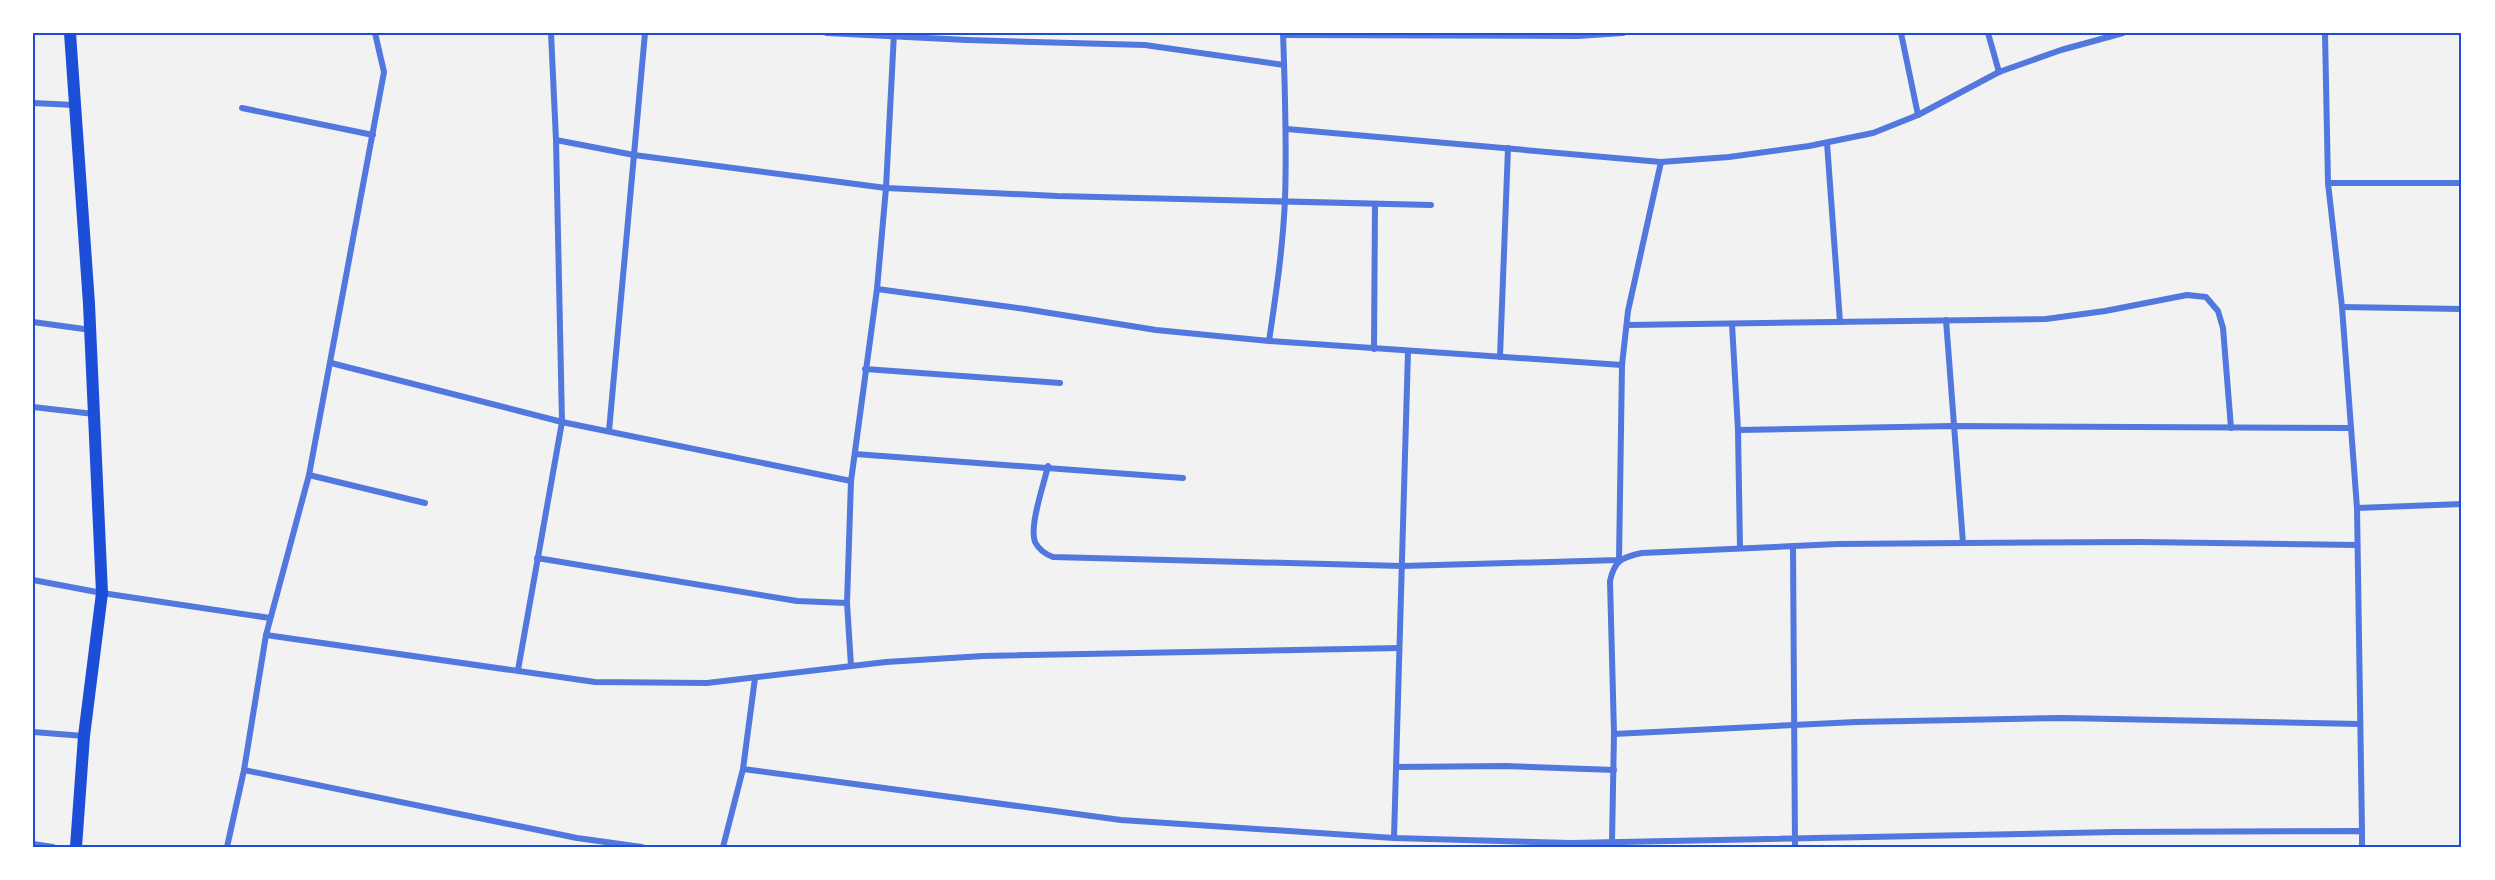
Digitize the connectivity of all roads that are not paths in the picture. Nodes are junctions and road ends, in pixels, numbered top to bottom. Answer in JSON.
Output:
{"nodes":[{"id":1,"x":70,"y":33,"type":"edge"},
{"id":2,"x":375,"y":33,"type":"edge"},
{"id":3,"x":551,"y":33,"type":"edge"},
{"id":4,"x":645,"y":33,"type":"edge"},
{"id":5,"x":826,"y":33,"type":"edge"},
{"id":6,"x":1623,"y":33,"type":"edge"},
{"id":7,"x":1901,"y":33,"type":"edge"},
{"id":8,"x":1988,"y":33,"type":"edge"},
{"id":9,"x":2123,"y":33,"type":"edge"},
{"id":10,"x":2325,"y":33,"type":"edge"},
{"id":11,"x":1283,"y":34,"type":"edge"},
{"id":12,"x":893,"y":35,"type":"edge"},
{"id":13,"x":1284,"y":65,"type":"junction"},
{"id":14,"x":1999,"y":72,"type":"junction"},
{"id":15,"x":33,"y":103,"type":"edge"},
{"id":16,"x":75,"y":105,"type":"junction"},
{"id":17,"x":242,"y":108,"type":"dead end"},
{"id":18,"x":1918,"y":115,"type":"junction"},
{"id":19,"x":1287,"y":129,"type":"junction"},
{"id":20,"x":373,"y":135,"type":"junction"},
{"id":21,"x":556,"y":140,"type":"junction"},
{"id":22,"x":1827,"y":142,"type":"junction"},
{"id":23,"x":1508,"y":148,"type":"junction"},
{"id":24,"x":634,"y":155,"type":"junction"},
{"id":25,"x":1661,"y":162,"type":"junction"},
{"id":26,"x":2328,"y":183,"type":"junction"},
{"id":27,"x":2462,"y":183,"type":"edge"},
{"id":28,"x":886,"y":188,"type":"junction"},
{"id":29,"x":1285,"y":201,"type":"junction"},
{"id":30,"x":1375,"y":204,"type":"junction"},
{"id":31,"x":1431,"y":206,"type":"dead end"},
{"id":32,"x":877,"y":289,"type":"junction"},
{"id":33,"x":2342,"y":307,"type":"junction"},
{"id":34,"x":2462,"y":309,"type":"edge"},
{"id":35,"x":1946,"y":320,"type":"junction"},
{"id":36,"x":33,"y":322,"type":"edge"},
{"id":37,"x":1840,"y":322,"type":"junction"},
{"id":38,"x":1732,"y":324,"type":"junction"},
{"id":39,"x":1627,"y":326,"type":"junction"},
{"id":40,"x":91,"y":330,"type":"junction"},
{"id":41,"x":1269,"y":341,"type":"junction"},
{"id":42,"x":1374,"y":349,"type":"junction"},
{"id":43,"x":1408,"y":351,"type":"junction"},
{"id":44,"x":1500,"y":357,"type":"junction"},
{"id":45,"x":331,"y":363,"type":"junction"},
{"id":46,"x":1622,"y":365,"type":"junction"},
{"id":47,"x":866,"y":369,"type":"junction"},
{"id":48,"x":1060,"y":382,"type":"dead end"},
{"id":49,"x":33,"y":407,"type":"edge"},
{"id":50,"x":94,"y":414,"type":"junction"},
{"id":51,"x":562,"y":422,"type":"junction"},
{"id":52,"x":1953,"y":426,"type":"junction"},
{"id":53,"x":2231,"y":428,"type":"junction"},
{"id":54,"x":2351,"y":428,"type":"junction"},
{"id":55,"x":1738,"y":430,"type":"junction"},
{"id":56,"x":609,"y":431,"type":"junction"},
{"id":57,"x":855,"y":454,"type":"junction"},
{"id":58,"x":1048,"y":466,"type":"junction"},
{"id":59,"x":309,"y":475,"type":"junction"},
{"id":60,"x":1183,"y":478,"type":"dead end"},
{"id":61,"x":850,"y":481,"type":"junction"},
{"id":62,"x":425,"y":503,"type":"dead end"},
{"id":63,"x":2462,"y":504,"type":"edge"},
{"id":64,"x":2357,"y":508,"type":"junction"},
{"id":65,"x":1963,"y":543,"type":"junction"},
{"id":66,"x":2357,"y":545,"type":"junction"},
{"id":67,"x":1793,"y":546,"type":"junction"},
{"id":68,"x":1740,"y":549,"type":"junction"},
{"id":69,"x":537,"y":558,"type":"junction"},
{"id":70,"x":1619,"y":560,"type":"junction"},
{"id":71,"x":1402,"y":566,"type":"junction"},
{"id":72,"x":33,"y":580,"type":"edge"},
{"id":73,"x":102,"y":593,"type":"junction"},
{"id":74,"x":847,"y":603,"type":"junction"},
{"id":75,"x":270,"y":618,"type":"junction"},
{"id":76,"x":266,"y":635,"type":"junction"},
{"id":77,"x":1399,"y":648,"type":"junction"},
{"id":78,"x":851,"y":666,"type":"junction"},
{"id":79,"x":518,"y":669,"type":"junction"},
{"id":80,"x":755,"y":678,"type":"junction"},
{"id":81,"x":2360,"y":724,"type":"junction"},
{"id":82,"x":1794,"y":725,"type":"junction"},
{"id":83,"x":33,"y":732,"type":"edge"},
{"id":84,"x":1614,"y":734,"type":"junction"},
{"id":85,"x":84,"y":736,"type":"junction"},
{"id":86,"x":1396,"y":767,"type":"junction"},
{"id":87,"x":743,"y":769,"type":"junction"},
{"id":88,"x":244,"y":770,"type":"junction"},
{"id":89,"x":1614,"y":770,"type":"junction"},
{"id":90,"x":2362,"y":831,"type":"junction"},
{"id":91,"x":1394,"y":838,"type":"junction"},
{"id":92,"x":1795,"y":839,"type":"junction"},
{"id":93,"x":1612,"y":842,"type":"junction"},
{"id":94,"x":33,"y":844,"type":"edge"},
{"id":95,"x":1570,"y":845,"type":"edge"},
{"id":96,"x":53,"y":847,"type":"edge"},
{"id":97,"x":76,"y":847,"type":"edge"},
{"id":98,"x":227,"y":847,"type":"edge"},
{"id":99,"x":642,"y":847,"type":"edge"},
{"id":100,"x":723,"y":847,"type":"edge"},
{"id":101,"x":1795,"y":847,"type":"edge"},
{"id":102,"x":2362,"y":847,"type":"edge"}],
"edges":[{"from":1,"to":16,"type":"main road"},
{"from":2,"to":20,"type":"street"},
{"from":3,"to":21,"type":"street"},
{"from":4,"to":24,"type":"street"},
{"from":5,"to":12,"type":"street"},
{"from":6,"to":11,"type":"street"},
{"from":7,"to":18,"type":"street"},
{"from":8,"to":14,"type":"street"},
{"from":9,"to":14,"type":"street"},
{"from":10,"to":26,"type":"street"},
{"from":11,"to":13,"type":"street"},
{"from":12,"to":13,"type":"street"},
{"from":12,"to":28,"type":"street"},
{"from":13,"to":19,"type":"street"},
{"from":14,"to":18,"type":"street"},
{"from":15,"to":16,"type":"street"},
{"from":16,"to":40,"type":"main road"},
{"from":17,"to":20,"type":"street"},
{"from":18,"to":22,"type":"street"},
{"from":19,"to":23,"type":"street"},
{"from":19,"to":29,"type":"street"},
{"from":20,"to":45,"type":"street"},
{"from":21,"to":24,"type":"street"},
{"from":21,"to":51,"type":"street"},
{"from":22,"to":25,"type":"street"},
{"from":22,"to":37,"type":"street"},
{"from":23,"to":25,"type":"street"},
{"from":23,"to":44,"type":"street"},
{"from":24,"to":28,"type":"street"},
{"from":24,"to":56,"type":"street"},
{"from":25,"to":39,"type":"street"},
{"from":26,"to":27,"type":"street"},
{"from":26,"to":33,"type":"street"},
{"from":28,"to":29,"type":"street"},
{"from":28,"to":32,"type":"street"},
{"from":29,"to":30,"type":"street"},
{"from":29,"to":41,"type":"street"},
{"from":30,"to":31,"type":"street"},
{"from":30,"to":42,"type":"street"},
{"from":32,"to":41,"type":"street"},
{"from":32,"to":47,"type":"street"},
{"from":33,"to":34,"type":"street"},
{"from":33,"to":54,"type":"street"},
{"from":35,"to":37,"type":"street"},
{"from":35,"to":52,"type":"street"},
{"from":35,"to":53,"type":"street"},
{"from":36,"to":40,"type":"street"},
{"from":37,"to":38,"type":"street"},
{"from":38,"to":39,"type":"street"},
{"from":38,"to":55,"type":"street"},
{"from":39,"to":46,"type":"street"},
{"from":40,"to":50,"type":"main road"},
{"from":41,"to":42,"type":"street"},
{"from":42,"to":43,"type":"street"},
{"from":43,"to":44,"type":"street"},
{"from":43,"to":71,"type":"street"},
{"from":44,"to":46,"type":"street"},
{"from":45,"to":51,"type":"street"},
{"from":45,"to":59,"type":"street"},
{"from":46,"to":70,"type":"street"},
{"from":47,"to":48,"type":"street"},
{"from":47,"to":57,"type":"street"},
{"from":49,"to":50,"type":"street"},
{"from":50,"to":73,"type":"main road"},
{"from":51,"to":56,"type":"street"},
{"from":51,"to":69,"type":"street"},
{"from":52,"to":53,"type":"street"},
{"from":52,"to":55,"type":"street"},
{"from":52,"to":65,"type":"street"},
{"from":53,"to":54,"type":"street"},
{"from":54,"to":64,"type":"street"},
{"from":55,"to":68,"type":"street"},
{"from":56,"to":61,"type":"street"},
{"from":57,"to":58,"type":"street"},
{"from":57,"to":61,"type":"street"},
{"from":58,"to":60,"type":"street"},
{"from":58,"to":71,"type":"street"},
{"from":59,"to":62,"type":"street"},
{"from":59,"to":75,"type":"street"},
{"from":61,"to":74,"type":"street"},
{"from":63,"to":64,"type":"street"},
{"from":64,"to":66,"type":"street"},
{"from":65,"to":66,"type":"street"},
{"from":65,"to":67,"type":"street"},
{"from":66,"to":81,"type":"street"},
{"from":67,"to":68,"type":"street"},
{"from":67,"to":82,"type":"street"},
{"from":68,"to":70,"type":"street"},
{"from":69,"to":74,"type":"street"},
{"from":69,"to":79,"type":"street"},
{"from":70,"to":71,"type":"street"},
{"from":70,"to":84,"type":"street"},
{"from":71,"to":77,"type":"street"},
{"from":72,"to":73,"type":"street"},
{"from":73,"to":75,"type":"street"},
{"from":73,"to":85,"type":"main road"},
{"from":74,"to":78,"type":"street"},
{"from":75,"to":76,"type":"street"},
{"from":76,"to":79,"type":"street"},
{"from":76,"to":88,"type":"street"},
{"from":77,"to":78,"type":"street"},
{"from":77,"to":86,"type":"street"},
{"from":78,"to":80,"type":"street"},
{"from":79,"to":80,"type":"street"},
{"from":80,"to":87,"type":"street"},
{"from":81,"to":82,"type":"street"},
{"from":81,"to":90,"type":"street"},
{"from":82,"to":84,"type":"street"},
{"from":82,"to":92,"type":"street"},
{"from":83,"to":85,"type":"street"},
{"from":84,"to":89,"type":"street"},
{"from":85,"to":97,"type":"main road"},
{"from":86,"to":89,"type":"street"},
{"from":86,"to":91,"type":"street"},
{"from":87,"to":91,"type":"street"},
{"from":87,"to":100,"type":"street"},
{"from":88,"to":98,"type":"street"},
{"from":88,"to":99,"type":"street"},
{"from":89,"to":93,"type":"street"},
{"from":90,"to":92,"type":"street"},
{"from":90,"to":102,"type":"street"},
{"from":91,"to":95,"type":"street"},
{"from":92,"to":93,"type":"street"},
{"from":92,"to":101,"type":"street"},
{"from":93,"to":95,"type":"street"},
{"from":94,"to":96,"type":"street"}]}
